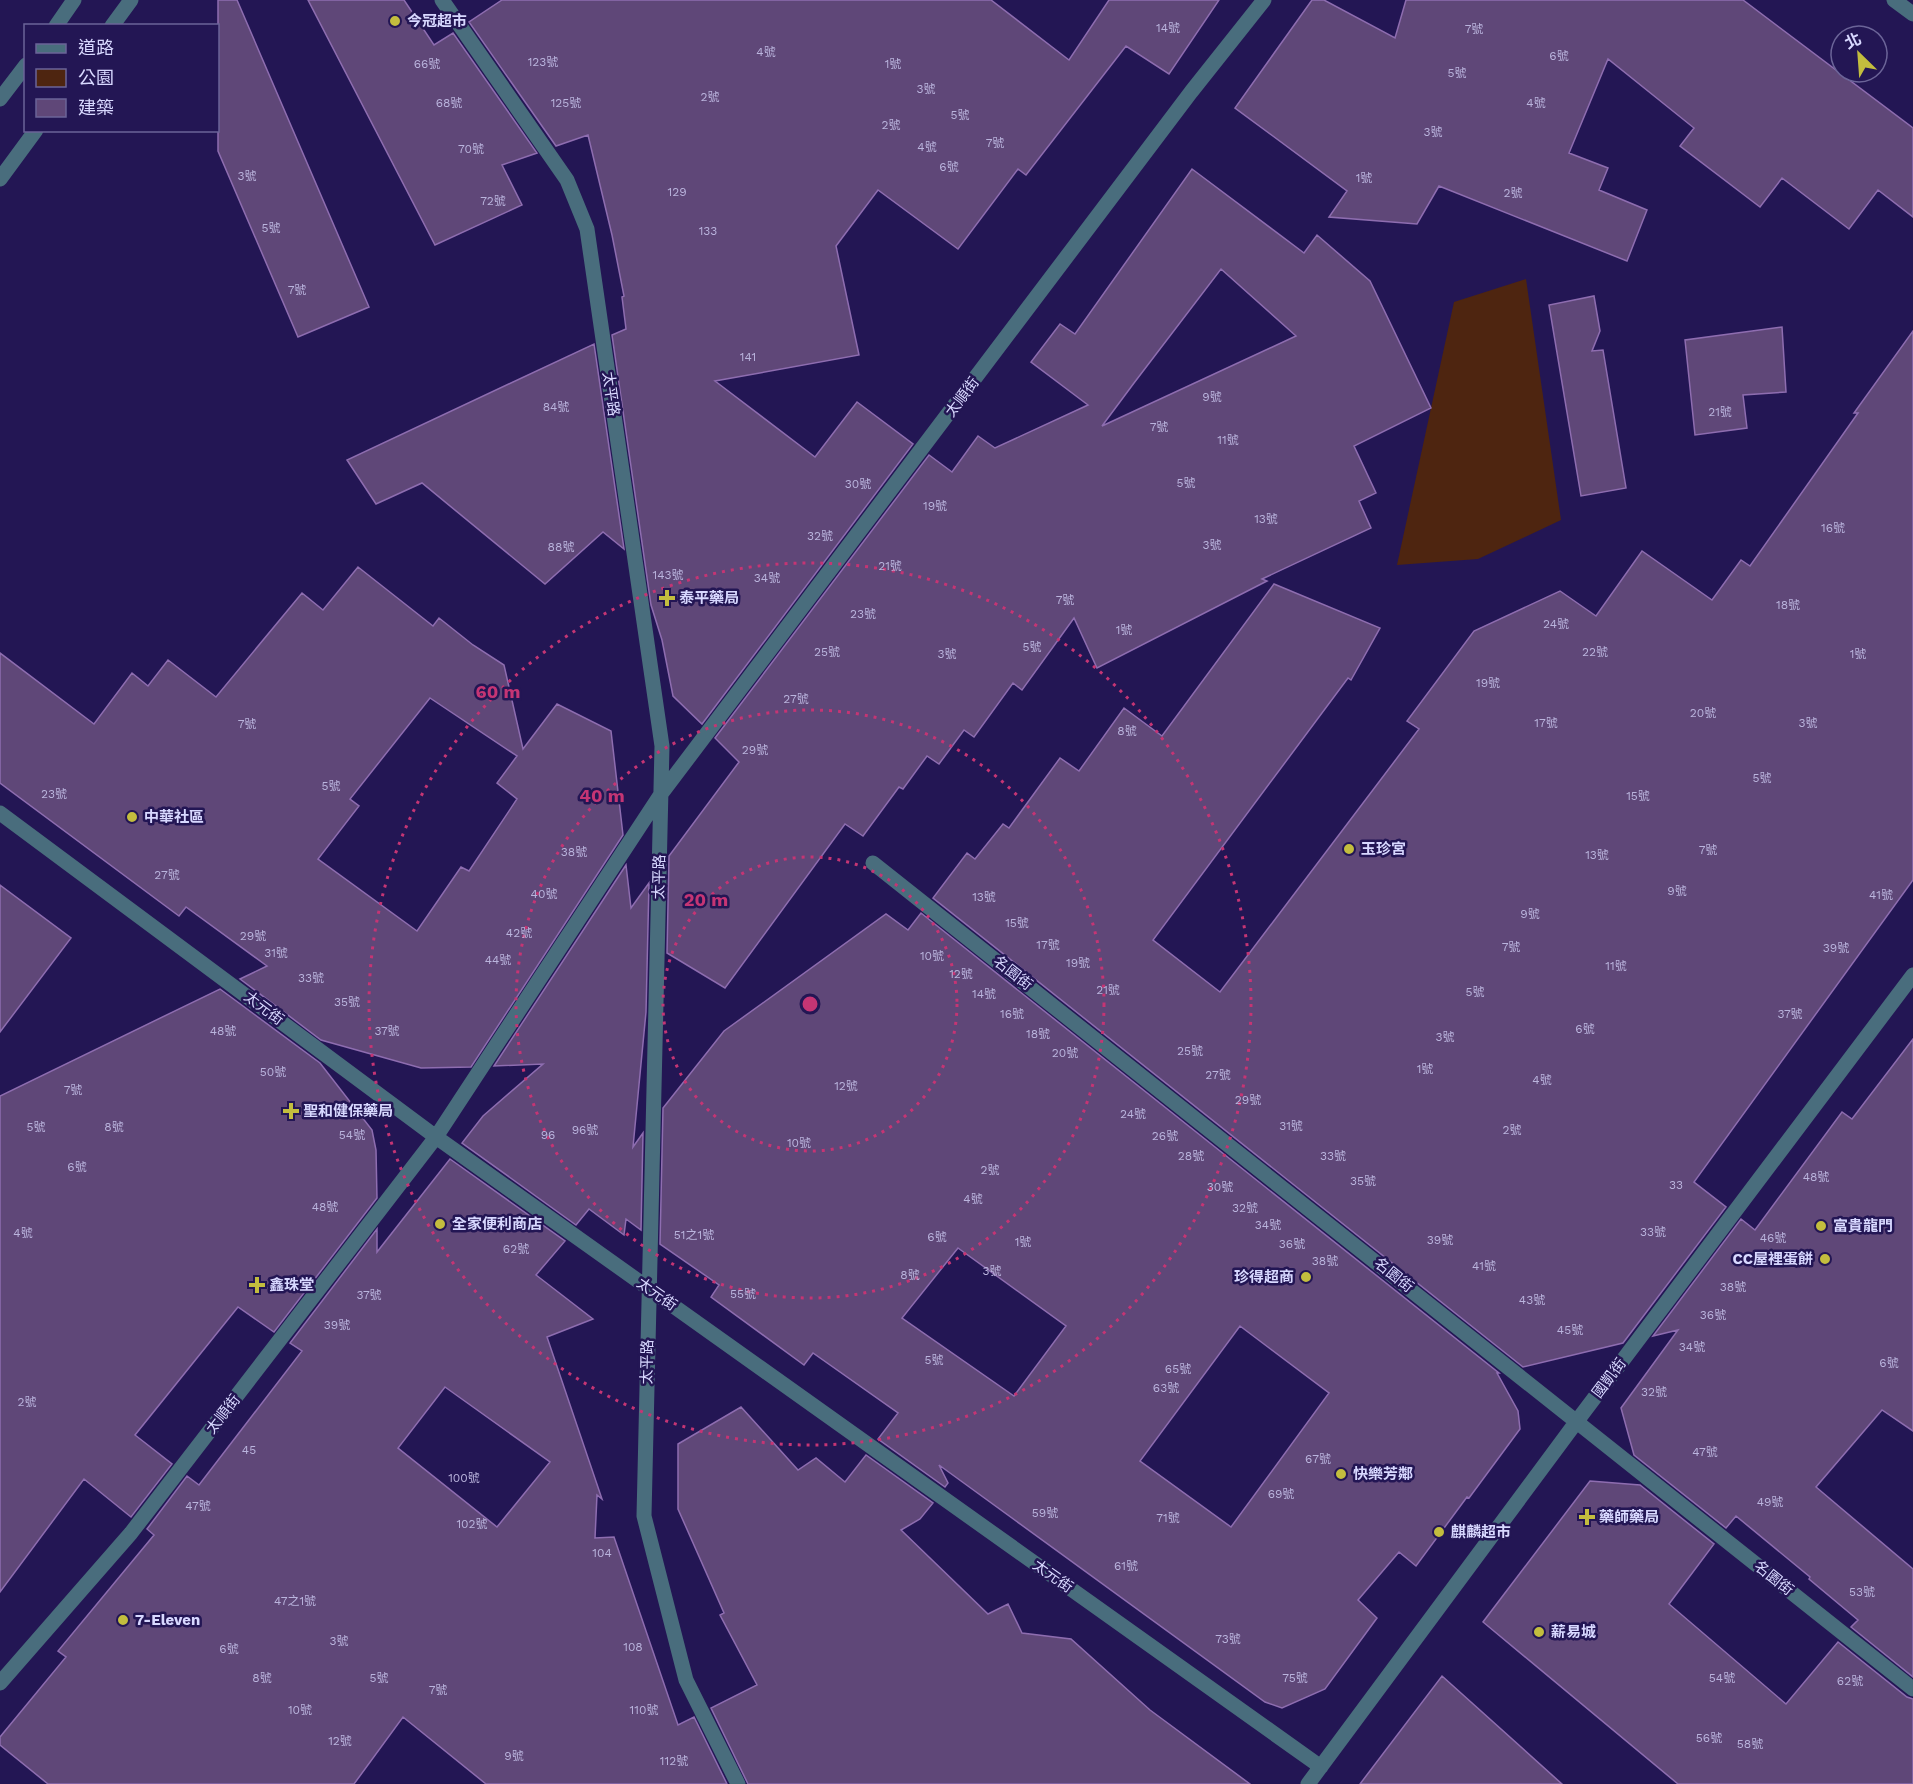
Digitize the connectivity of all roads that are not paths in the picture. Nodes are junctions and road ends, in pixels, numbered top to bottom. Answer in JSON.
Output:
{"nodes":[{"id":1,"x":74,"y":0,"type":"edge"},
{"id":2,"x":131,"y":0,"type":"edge"},
{"id":3,"x":442,"y":0,"type":"edge"},
{"id":4,"x":1264,"y":0,"type":"edge"},
{"id":5,"x":1894,"y":0,"type":"edge"},
{"id":6,"x":1913,"y":14,"type":"edge"},
{"id":7,"x":57,"y":24,"type":"edge"},
{"id":8,"x":113,"y":24,"type":"edge"},
{"id":9,"x":24,"y":68,"type":"edge"},
{"id":10,"x":0,"y":99,"type":"edge"},
{"id":11,"x":35,"y":132,"type":"edge"},
{"id":12,"x":0,"y":179,"type":"edge"},
{"id":13,"x":661,"y":794,"type":"junction"},
{"id":14,"x":0,"y":813,"type":"edge"},
{"id":15,"x":873,"y":863,"type":"dead end"},
{"id":16,"x":1913,"y":975,"type":"edge"},
{"id":17,"x":436,"y":1137,"type":"junction"},
{"id":18,"x":648,"y":1288,"type":"junction"},
{"id":19,"x":1577,"y":1421,"type":"junction"},
{"id":20,"x":0,"y":1683,"type":"edge"},
{"id":21,"x":1913,"y":1689,"type":"edge"},
{"id":22,"x":1321,"y":1767,"type":"junction"},
{"id":23,"x":738,"y":1784,"type":"edge"},
{"id":24,"x":1308,"y":1784,"type":"edge"}],
"edges":[{"from":1,"to":7,"type":"street"},
{"from":2,"to":8,"type":"street"},
{"from":3,"to":13,"type":"street","name":"太平路"},
{"from":4,"to":13,"type":"street","name":"太順街"},
{"from":5,"to":6,"type":"street"},
{"from":9,"to":10,"type":"street"},
{"from":11,"to":12,"type":"street"},
{"from":13,"to":17,"type":"street","name":"太順街"},
{"from":13,"to":18,"type":"street","name":"太平路"},
{"from":14,"to":17,"type":"street","name":"太元街"},
{"from":15,"to":19,"type":"street","name":"名園街"},
{"from":16,"to":19,"type":"street","name":"國凱街"},
{"from":17,"to":18,"type":"street","name":"太元街"},
{"from":17,"to":20,"type":"street","name":"太順街"},
{"from":18,"to":22,"type":"street","name":"太元街"},
{"from":18,"to":23,"type":"street","name":"太平路"},
{"from":19,"to":21,"type":"street","name":"名園街"},
{"from":19,"to":22,"type":"street","name":"國凱街"},
{"from":22,"to":24,"type":"street","name":"國凱街"}]}
